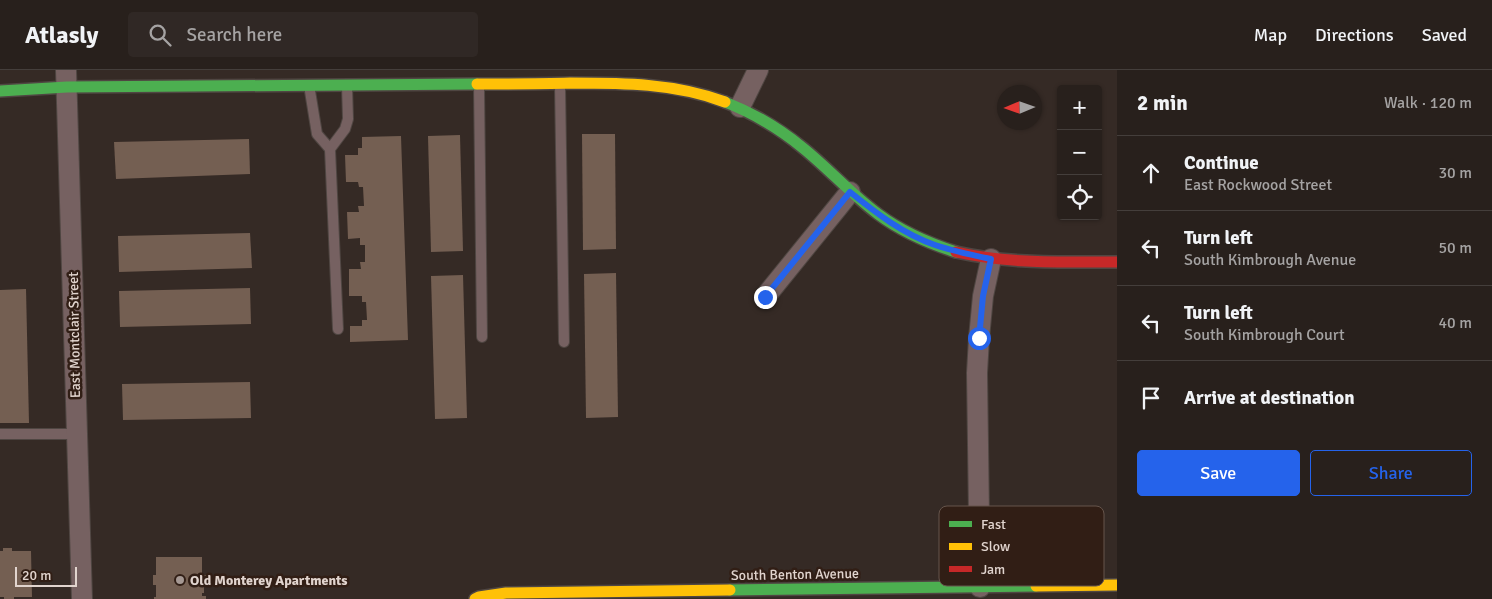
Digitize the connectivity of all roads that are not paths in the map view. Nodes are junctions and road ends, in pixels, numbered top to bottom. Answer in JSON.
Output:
{"nodes":[{"id":1,"x":758,"y":70,"type":"edge"},
{"id":2,"x":402,"y":77,"type":"edge"},
{"id":3,"x":67,"y":78,"type":"edge"},
{"id":4,"x":479,"y":84,"type":"junction"},
{"id":5,"x":560,"y":84,"type":"junction"},
{"id":6,"x":309,"y":85,"type":"junction"},
{"id":7,"x":347,"y":85,"type":"junction"},
{"id":8,"x":0,"y":91,"type":"edge"},
{"id":9,"x":740,"y":107,"type":"junction"},
{"id":10,"x":330,"y":149,"type":"junction"},
{"id":11,"x":850,"y":192,"type":"junction"},
{"id":12,"x":991,"y":259,"type":"junction"},
{"id":13,"x":1117,"y":262,"type":"edge"},
{"id":14,"x":765,"y":297,"type":"dead end"},
{"id":15,"x":338,"y":329,"type":"dead end"},
{"id":16,"x":482,"y":337,"type":"dead end"},
{"id":17,"x":564,"y":342,"type":"dead end"},
{"id":18,"x":0,"y":434,"type":"edge"},
{"id":19,"x":76,"y":434,"type":"junction"},
{"id":20,"x":979,"y":506,"type":"edge"},
{"id":21,"x":1104,"y":585,"type":"edge"},
{"id":22,"x":1117,"y":585,"type":"edge"},
{"id":23,"x":980,"y":586,"type":"edge"},
{"id":24,"x":82,"y":599,"type":"edge"},
{"id":25,"x":474,"y":599,"type":"edge"}],
"edges":[{"from":1,"to":9,"type":"street"},
{"from":2,"to":4,"type":"street"},
{"from":2,"to":7,"type":"street"},
{"from":3,"to":6,"type":"street"},
{"from":3,"to":8,"type":"street"},
{"from":3,"to":19,"type":"street","name":"East Montclair Street"},
{"from":4,"to":5,"type":"street"},
{"from":4,"to":16,"type":"lane"},
{"from":5,"to":9,"type":"street"},
{"from":5,"to":17,"type":"lane"},
{"from":6,"to":7,"type":"street"},
{"from":6,"to":10,"type":"lane"},
{"from":7,"to":10,"type":"lane"},
{"from":9,"to":11,"type":"street"},
{"from":10,"to":15,"type":"lane"},
{"from":11,"to":12,"type":"street"},
{"from":11,"to":14,"type":"street"},
{"from":12,"to":13,"type":"street"},
{"from":12,"to":20,"type":"street"},
{"from":18,"to":19,"type":"lane"},
{"from":19,"to":24,"type":"street","name":"East Montclair Street"},
{"from":21,"to":22,"type":"street","name":"South Benton Avenue"},
{"from":23,"to":25,"type":"street","name":"South Benton Avenue"}]}
